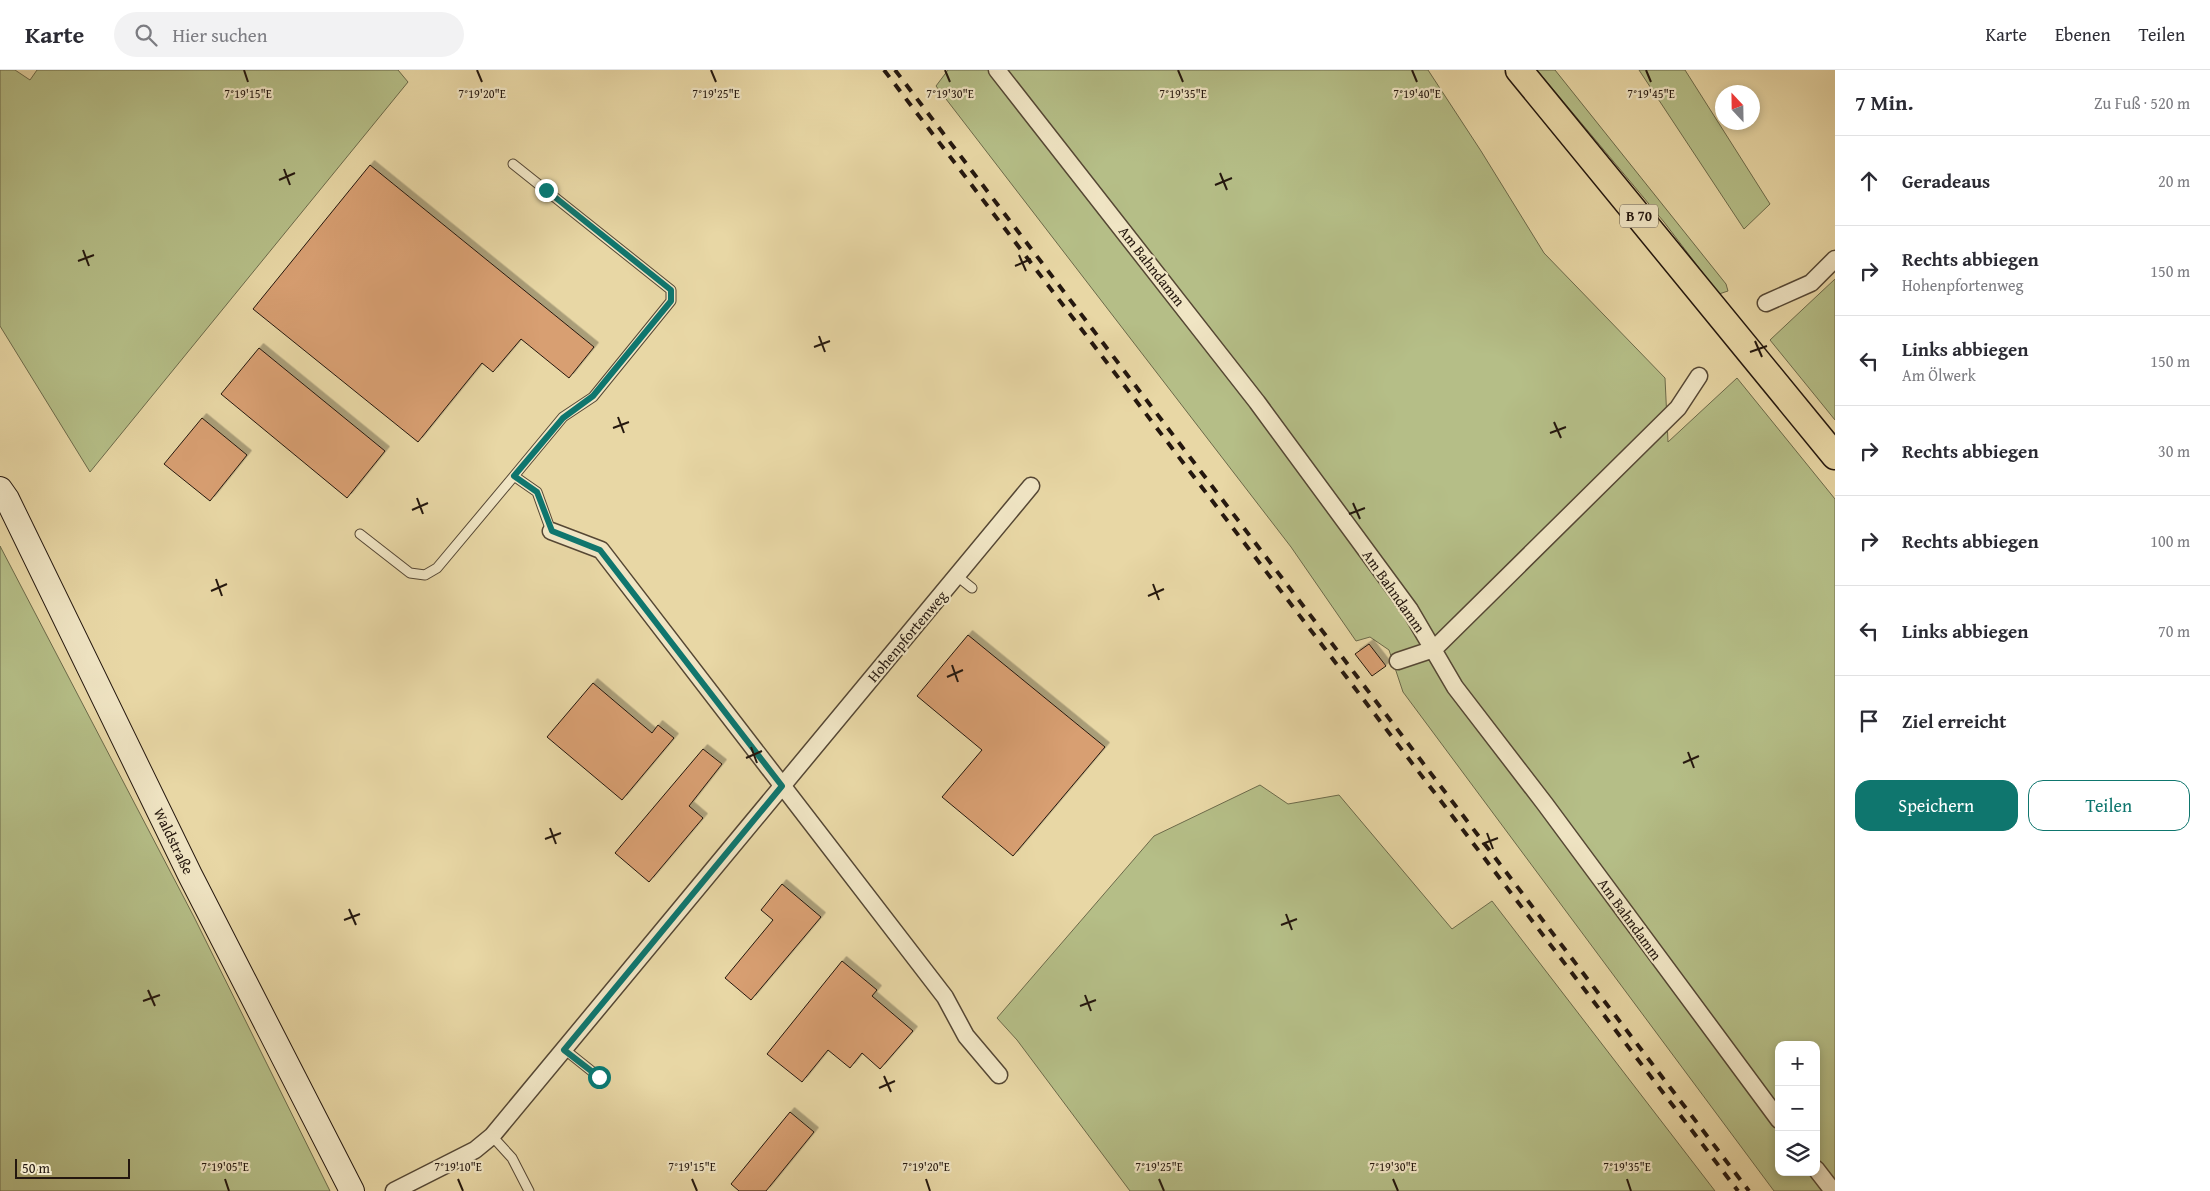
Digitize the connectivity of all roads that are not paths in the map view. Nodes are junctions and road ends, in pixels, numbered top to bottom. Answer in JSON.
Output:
{"nodes":[{"id":1,"x":997,"y":70,"type":"edge"},
{"id":2,"x":1520,"y":70,"type":"edge"},
{"id":3,"x":513,"y":164,"type":"dead end"},
{"id":4,"x":1835,"y":259,"type":"edge"},
{"id":5,"x":1766,"y":303,"type":"dead end"},
{"id":6,"x":1698,"y":376,"type":"dead end"},
{"id":7,"x":1835,"y":456,"type":"edge"},
{"id":8,"x":514,"y":476,"type":"junction"},
{"id":9,"x":1031,"y":486,"type":"dead end"},
{"id":10,"x":0,"y":489,"type":"edge"},
{"id":11,"x":552,"y":531,"type":"joint"},
{"id":12,"x":360,"y":534,"type":"dead end"},
{"id":13,"x":957,"y":576,"type":"junction"},
{"id":14,"x":972,"y":588,"type":"dead end"},
{"id":15,"x":1434,"y":649,"type":"junction"},
{"id":16,"x":1398,"y":661,"type":"dead end"},
{"id":17,"x":782,"y":786,"type":"junction"},
{"id":18,"x":564,"y":1050,"type":"junction"},
{"id":19,"x":999,"y":1075,"type":"dead end"},
{"id":20,"x":599,"y":1077,"type":"dead end"},
{"id":21,"x":1775,"y":1115,"type":"edge"},
{"id":22,"x":492,"y":1136,"type":"junction"},
{"id":23,"x":1820,"y":1174,"type":"edge"},
{"id":24,"x":352,"y":1191,"type":"edge"},
{"id":25,"x":394,"y":1191,"type":"edge"},
{"id":26,"x":529,"y":1191,"type":"edge"},
{"id":27,"x":1833,"y":1191,"type":"edge"}],
"edges":[{"from":1,"to":15,"type":"street","name":"Am Bahndamm"},
{"from":2,"to":7,"type":"main road","number":"B 70"},
{"from":3,"to":8,"type":"lane"},
{"from":4,"to":5,"type":"street"},
{"from":6,"to":15,"type":"street"},
{"from":8,"to":11,"type":"lane"},
{"from":8,"to":12,"type":"lane"},
{"from":9,"to":13,"type":"street","name":"Hohenpfortenweg"},
{"from":10,"to":24,"type":"street","name":"Waldstraße"},
{"from":11,"to":17,"type":"street"},
{"from":13,"to":14,"type":"lane"},
{"from":13,"to":17,"type":"street","name":"Hohenpfortenweg"},
{"from":15,"to":16,"type":"street"},
{"from":15,"to":21,"type":"street","name":"Am Bahndamm"},
{"from":17,"to":18,"type":"street","name":"Hohenpfortenweg"},
{"from":17,"to":19,"type":"street"},
{"from":18,"to":20,"type":"lane"},
{"from":18,"to":22,"type":"street","name":"Hohenpfortenweg"},
{"from":22,"to":25,"type":"street","name":"Hohenpfortenweg"},
{"from":22,"to":26,"type":"lane"},
{"from":23,"to":27,"type":"street"}]}
